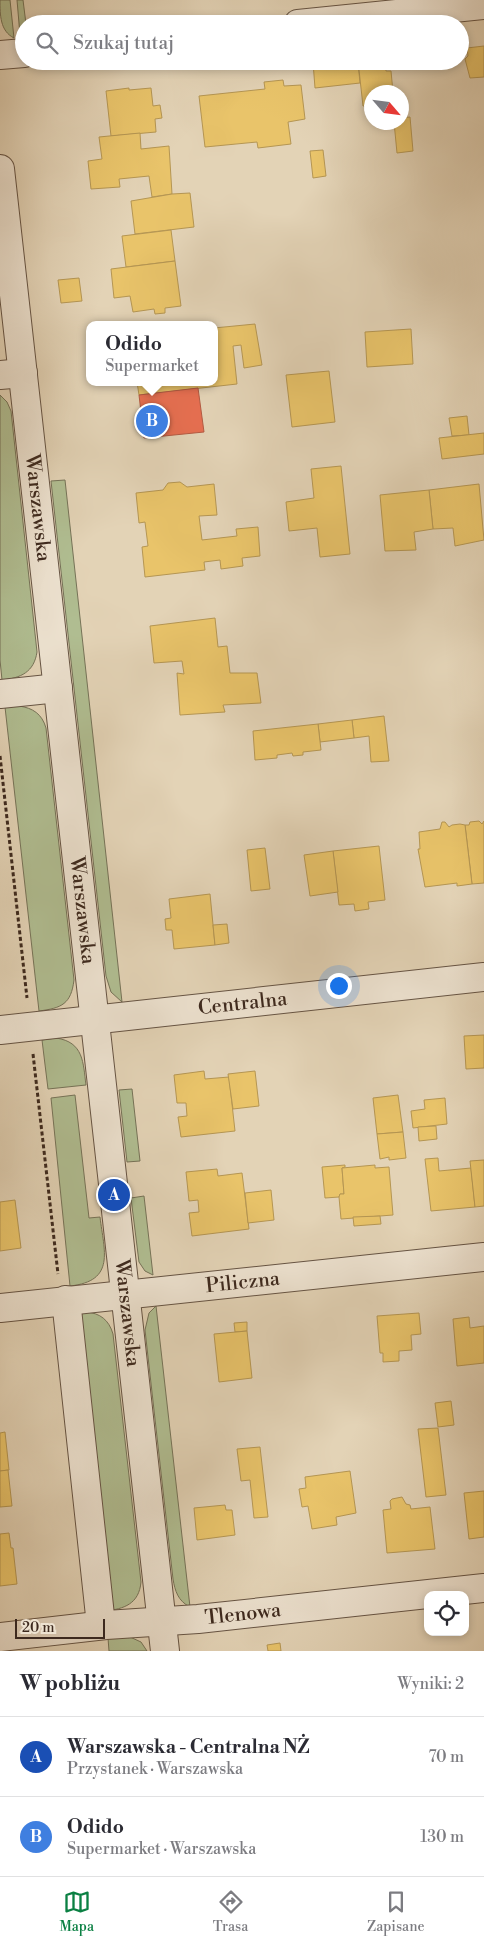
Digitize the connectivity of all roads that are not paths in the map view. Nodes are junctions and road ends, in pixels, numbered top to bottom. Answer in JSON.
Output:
{"nodes":[{"id":1,"x":484,"y":4,"type":"edge"},
{"id":2,"x":308,"y":15,"type":"edge"},
{"id":3,"x":15,"y":54,"type":"edge"},
{"id":4,"x":0,"y":55,"type":"edge"},
{"id":5,"x":0,"y":169,"type":"edge"},
{"id":6,"x":11,"y":374,"type":"edge"},
{"id":7,"x":58,"y":688,"type":"junction"},
{"id":8,"x":0,"y":694,"type":"edge"},
{"id":9,"x":484,"y":977,"type":"edge"},
{"id":10,"x":95,"y":1020,"type":"junction"},
{"id":11,"x":0,"y":1030,"type":"edge"},
{"id":12,"x":484,"y":1257,"type":"edge"},
{"id":13,"x":126,"y":1294,"type":"junction"},
{"id":14,"x":66,"y":1300,"type":"junction"},
{"id":15,"x":0,"y":1308,"type":"edge"},
{"id":16,"x":484,"y":1588,"type":"edge"},
{"id":17,"x":162,"y":1621,"type":"junction"},
{"id":18,"x":101,"y":1625,"type":"junction"},
{"id":19,"x":0,"y":1637,"type":"edge"},
{"id":20,"x":165,"y":1651,"type":"edge"}],
"edges":[{"from":1,"to":2,"type":"street"},
{"from":3,"to":4,"type":"street"},
{"from":5,"to":6,"type":"street","name":"Warszawska"},
{"from":6,"to":7,"type":"street","name":"Warszawska"},
{"from":7,"to":8,"type":"street"},
{"from":7,"to":10,"type":"street","name":"Warszawska"},
{"from":9,"to":10,"type":"street","name":"Centralna"},
{"from":10,"to":11,"type":"street","name":"Centralna"},
{"from":10,"to":13,"type":"street","name":"Warszawska"},
{"from":12,"to":13,"type":"street","name":"Piliczna"},
{"from":13,"to":14,"type":"street","name":"Piliczna"},
{"from":13,"to":17,"type":"street","name":"Warszawska"},
{"from":14,"to":15,"type":"street","name":"Piliczna"},
{"from":14,"to":18,"type":"street"},
{"from":16,"to":17,"type":"street","name":"Tlenowa"},
{"from":17,"to":18,"type":"street","name":"Tlenowa"},
{"from":17,"to":20,"type":"street","name":"Warszawska"},
{"from":18,"to":19,"type":"street","name":"Tlenowa"}]}
